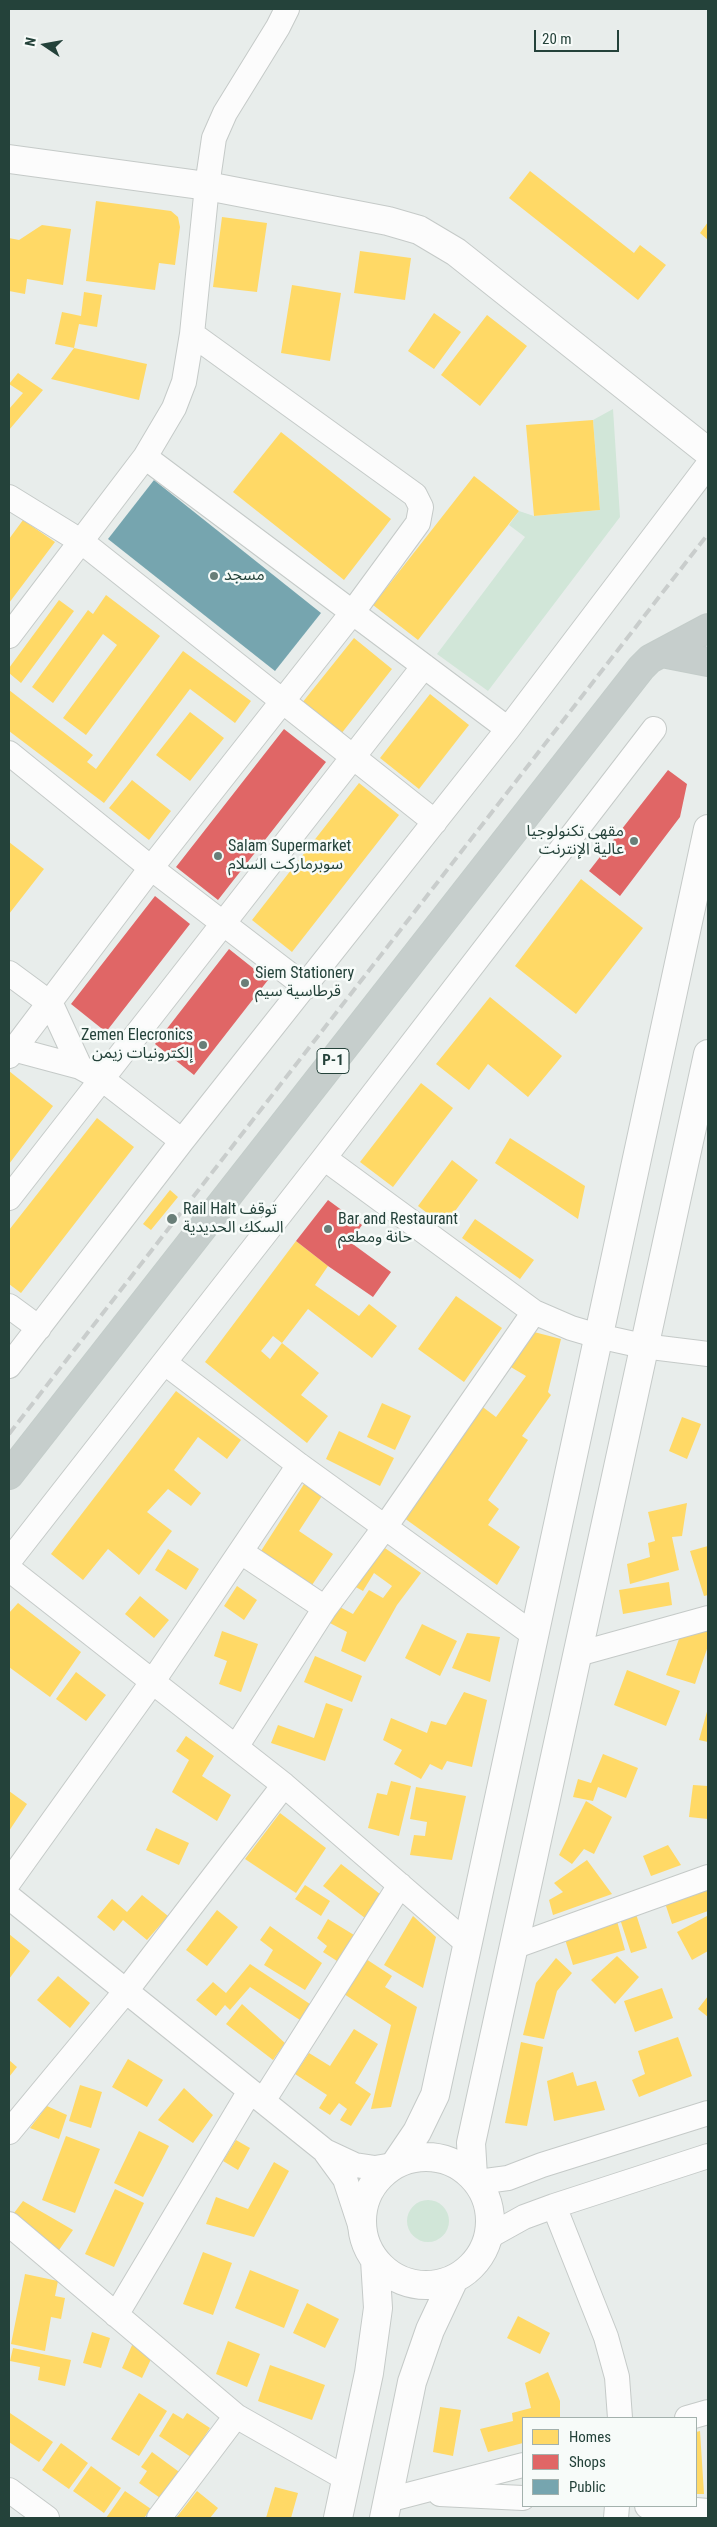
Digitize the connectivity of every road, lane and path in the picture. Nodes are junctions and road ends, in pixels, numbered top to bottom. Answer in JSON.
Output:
{"nodes":[{"id":1,"x":287,"y":9,"type":"edge"},
{"id":2,"x":9,"y":159,"type":"edge"},
{"id":3,"x":207,"y":186,"type":"junction"},
{"id":4,"x":192,"y":334,"type":"junction"},
{"id":5,"x":708,"y":452,"type":"edge"},
{"id":6,"x":145,"y":457,"type":"junction"},
{"id":7,"x":708,"y":465,"type":"edge"},
{"id":8,"x":9,"y":497,"type":"edge"},
{"id":9,"x":82,"y":542,"type":"junction"},
{"id":10,"x":352,"y":613,"type":"junction"},
{"id":11,"x":708,"y":628,"type":"edge"},
{"id":12,"x":9,"y":636,"type":"edge"},
{"id":13,"x":662,"y":653,"type":"junction"},
{"id":14,"x":708,"y":662,"type":"edge"},
{"id":15,"x":424,"y":666,"type":"junction"},
{"id":16,"x":282,"y":700,"type":"junction"},
{"id":17,"x":508,"y":729,"type":"junction"},
{"id":18,"x":654,"y":729,"type":"dead end"},
{"id":19,"x":9,"y":753,"type":"edge"},
{"id":20,"x":353,"y":758,"type":"junction"},
{"id":21,"x":435,"y":822,"type":"junction"},
{"id":22,"x":708,"y":829,"type":"edge"},
{"id":23,"x":151,"y":868,"type":"junction"},
{"id":24,"x":223,"y":924,"type":"junction"},
{"id":25,"x":9,"y":972,"type":"edge"},
{"id":26,"x":306,"y":987,"type":"junction"},
{"id":27,"x":50,"y":1004,"type":"junction"},
{"id":28,"x":11,"y":1051,"type":"edge"},
{"id":29,"x":708,"y":1054,"type":"edge"},
{"id":30,"x":80,"y":1067,"type":"junction"},
{"id":31,"x":102,"y":1079,"type":"junction"},
{"id":32,"x":701,"y":1123,"type":"edge"},
{"id":33,"x":182,"y":1141,"type":"junction"},
{"id":34,"x":324,"y":1158,"type":"junction"},
{"id":35,"x":9,"y":1198,"type":"edge"},
{"id":36,"x":9,"y":1306,"type":"edge"},
{"id":37,"x":534,"y":1312,"type":"junction"},
{"id":38,"x":39,"y":1328,"type":"junction"},
{"id":39,"x":598,"y":1336,"type":"junction"},
{"id":40,"x":643,"y":1346,"type":"junction"},
{"id":41,"x":708,"y":1354,"type":"edge"},
{"id":42,"x":165,"y":1363,"type":"junction"},
{"id":43,"x":9,"y":1366,"type":"edge"},
{"id":44,"x":299,"y":1464,"type":"junction"},
{"id":45,"x":9,"y":1475,"type":"edge"},
{"id":46,"x":385,"y":1526,"type":"junction"},
{"id":47,"x":240,"y":1552,"type":"junction"},
{"id":48,"x":9,"y":1561,"type":"edge"},
{"id":49,"x":9,"y":1568,"type":"edge"},
{"id":50,"x":325,"y":1608,"type":"junction"},
{"id":51,"x":708,"y":1618,"type":"edge"},
{"id":52,"x":534,"y":1635,"type":"junction"},
{"id":53,"x":578,"y":1654,"type":"junction"},
{"id":54,"x":154,"y":1681,"type":"junction"},
{"id":55,"x":236,"y":1747,"type":"junction"},
{"id":56,"x":284,"y":1785,"type":"junction"},
{"id":57,"x":708,"y":1877,"type":"edge"},
{"id":58,"x":9,"y":1882,"type":"edge"},
{"id":59,"x":400,"y":1885,"type":"junction"},
{"id":60,"x":9,"y":1897,"type":"edge"},
{"id":61,"x":468,"y":1944,"type":"junction"},
{"id":62,"x":513,"y":1947,"type":"junction"},
{"id":63,"x":126,"y":1991,"type":"junction"},
{"id":64,"x":257,"y":2096,"type":"junction"},
{"id":65,"x":708,"y":2113,"type":"edge"},
{"id":66,"x":9,"y":2132,"type":"edge"},
{"id":67,"x":326,"y":2151,"type":"junction"},
{"id":68,"x":708,"y":2156,"type":"edge"},
{"id":69,"x":394,"y":2164,"type":"junction"},
{"id":70,"x":476,"y":2179,"type":"junction"},
{"id":71,"x":554,"y":2206,"type":"junction"},
{"id":72,"x":9,"y":2224,"type":"edge"},
{"id":73,"x":362,"y":2231,"type":"junction"},
{"id":74,"x":488,"y":2237,"type":"junction"},
{"id":75,"x":375,"y":2260,"type":"junction"},
{"id":76,"x":454,"y":2279,"type":"junction"},
{"id":77,"x":116,"y":2315,"type":"junction"},
{"id":78,"x":708,"y":2412,"type":"edge"},
{"id":79,"x":236,"y":2416,"type":"junction"},
{"id":80,"x":620,"y":2417,"type":"edge"},
{"id":81,"x":690,"y":2417,"type":"edge"},
{"id":82,"x":522,"y":2465,"type":"edge"},
{"id":83,"x":347,"y":2480,"type":"junction"},
{"id":84,"x":9,"y":2490,"type":"edge"},
{"id":85,"x":419,"y":2493,"type":"junction"},
{"id":86,"x":522,"y":2498,"type":"edge"},
{"id":87,"x":658,"y":2507,"type":"edge"},
{"id":88,"x":386,"y":2509,"type":"edge"},
{"id":89,"x":708,"y":2511,"type":"edge"},
{"id":90,"x":47,"y":2518,"type":"edge"},
{"id":91,"x":158,"y":2518,"type":"edge"},
{"id":92,"x":338,"y":2518,"type":"edge"}],
"edges":[{"from":1,"to":3,"type":"street"},
{"from":2,"to":3,"type":"street"},
{"from":3,"to":4,"type":"street"},
{"from":3,"to":5,"type":"street"},
{"from":4,"to":6,"type":"street"},
{"from":4,"to":10,"type":"street"},
{"from":6,"to":9,"type":"street"},
{"from":6,"to":10,"type":"street"},
{"from":7,"to":17,"type":"street"},
{"from":8,"to":9,"type":"street"},
{"from":9,"to":12,"type":"street"},
{"from":9,"to":16,"type":"street"},
{"from":10,"to":15,"type":"street"},
{"from":10,"to":16,"type":"street"},
{"from":11,"to":13,"type":"highway","number":"P-1"},
{"from":13,"to":14,"type":"highway"},
{"from":13,"to":45,"type":"highway","number":"P-1"},
{"from":15,"to":17,"type":"street"},
{"from":15,"to":20,"type":"street"},
{"from":16,"to":20,"type":"street"},
{"from":16,"to":23,"type":"street"},
{"from":17,"to":21,"type":"street"},
{"from":18,"to":34,"type":"street"},
{"from":19,"to":23,"type":"street"},
{"from":20,"to":21,"type":"street"},
{"from":20,"to":24,"type":"street"},
{"from":21,"to":26,"type":"street"},
{"from":22,"to":39,"type":"street"},
{"from":23,"to":24,"type":"street"},
{"from":23,"to":27,"type":"street"},
{"from":24,"to":26,"type":"street"},
{"from":24,"to":31,"type":"street"},
{"from":25,"to":27,"type":"street"},
{"from":26,"to":33,"type":"street"},
{"from":27,"to":28,"type":"street"},
{"from":27,"to":30,"type":"street"},
{"from":28,"to":30,"type":"street"},
{"from":29,"to":32,"type":"street"},
{"from":30,"to":31,"type":"street"},
{"from":31,"to":33,"type":"street"},
{"from":31,"to":35,"type":"street"},
{"from":32,"to":40,"type":"street"},
{"from":33,"to":38,"type":"street"},
{"from":34,"to":37,"type":"street"},
{"from":34,"to":42,"type":"street"},
{"from":36,"to":38,"type":"street"},
{"from":37,"to":39,"type":"street"},
{"from":37,"to":46,"type":"street"},
{"from":38,"to":43,"type":"street"},
{"from":39,"to":40,"type":"street"},
{"from":39,"to":52,"type":"street"},
{"from":40,"to":41,"type":"street"},
{"from":40,"to":53,"type":"street"},
{"from":42,"to":44,"type":"street"},
{"from":42,"to":48,"type":"street"},
{"from":44,"to":46,"type":"street"},
{"from":44,"to":47,"type":"street"},
{"from":46,"to":50,"type":"street"},
{"from":46,"to":52,"type":"street"},
{"from":47,"to":50,"type":"street"},
{"from":47,"to":54,"type":"street"},
{"from":49,"to":54,"type":"street"},
{"from":50,"to":55,"type":"street"},
{"from":51,"to":53,"type":"street"},
{"from":52,"to":61,"type":"street"},
{"from":53,"to":62,"type":"street"},
{"from":54,"to":55,"type":"street"},
{"from":54,"to":58,"type":"street"},
{"from":55,"to":56,"type":"street"},
{"from":56,"to":59,"type":"street"},
{"from":56,"to":63,"type":"street"},
{"from":57,"to":62,"type":"street"},
{"from":59,"to":61,"type":"street"},
{"from":59,"to":64,"type":"street"},
{"from":60,"to":63,"type":"street"},
{"from":61,"to":69,"type":"street"},
{"from":62,"to":70,"type":"street"},
{"from":63,"to":64,"type":"street"},
{"from":63,"to":66,"type":"street"},
{"from":64,"to":67,"type":"street"},
{"from":64,"to":77,"type":"street"},
{"from":65,"to":70,"type":"street"},
{"from":67,"to":69,"type":"street"},
{"from":67,"to":73,"type":"street"},
{"from":68,"to":71,"type":"street"},
{"from":69,"to":70,"type":"street"},
{"from":69,"to":73,"type":"street"},
{"from":70,"to":74,"type":"street"},
{"from":71,"to":74,"type":"street"},
{"from":71,"to":80,"type":"street"},
{"from":72,"to":77,"type":"street"},
{"from":73,"to":75,"type":"street"},
{"from":74,"to":76,"type":"street"},
{"from":75,"to":76,"type":"street"},
{"from":75,"to":83,"type":"street"},
{"from":76,"to":88,"type":"street"},
{"from":77,"to":79,"type":"street"},
{"from":78,"to":81,"type":"street"},
{"from":79,"to":83,"type":"street"},
{"from":79,"to":91,"type":"street"},
{"from":82,"to":85,"type":"street"},
{"from":83,"to":92,"type":"street"},
{"from":84,"to":90,"type":"street"},
{"from":85,"to":86,"type":"street"},
{"from":85,"to":88,"type":"street"},
{"from":87,"to":89,"type":"street"}]}
